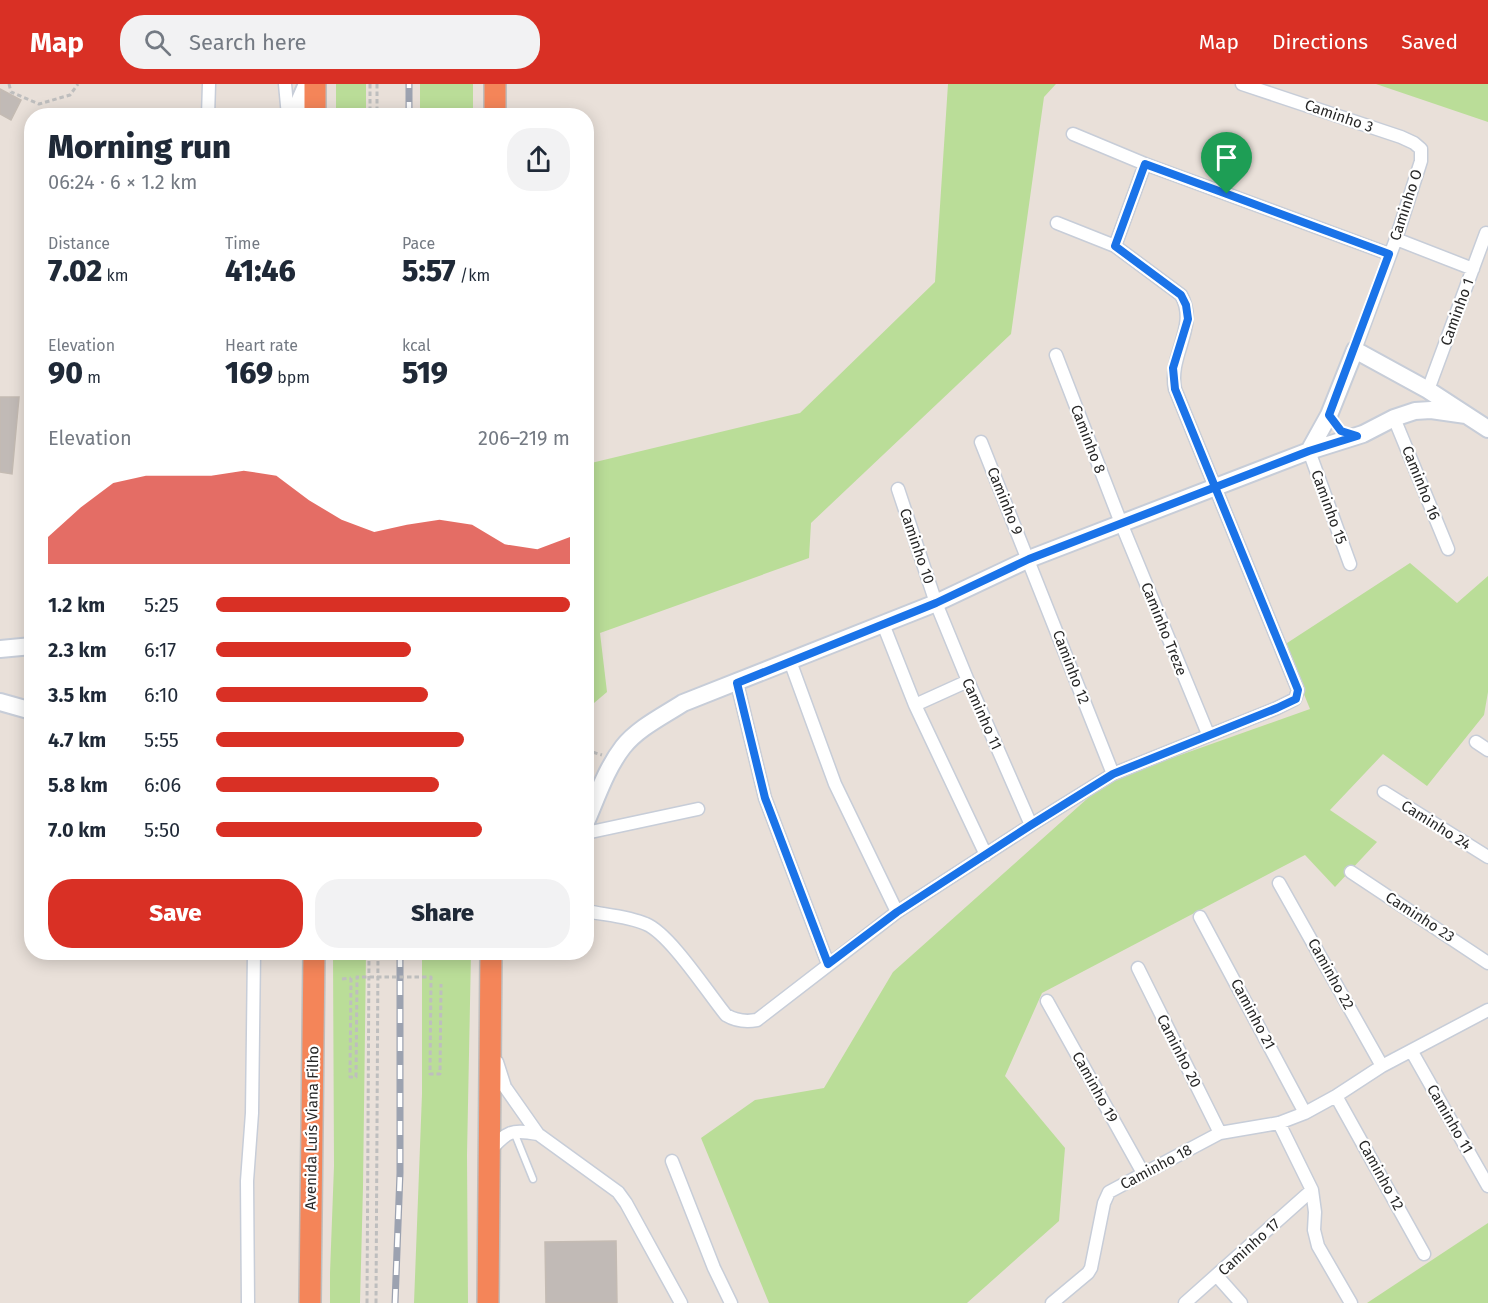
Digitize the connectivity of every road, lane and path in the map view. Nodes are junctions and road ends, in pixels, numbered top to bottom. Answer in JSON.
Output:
{"nodes":[{"id":1,"x":9,"y":84,"type":"edge"},
{"id":2,"x":78,"y":84,"type":"edge"},
{"id":3,"x":209,"y":84,"type":"edge"},
{"id":4,"x":285,"y":84,"type":"edge"},
{"id":5,"x":307,"y":84,"type":"edge"},
{"id":6,"x":315,"y":84,"type":"edge"},
{"id":7,"x":370,"y":84,"type":"edge"},
{"id":8,"x":377,"y":84,"type":"edge"},
{"id":9,"x":495,"y":84,"type":"edge"},
{"id":10,"x":1242,"y":84,"type":"edge"},
{"id":11,"x":208,"y":108,"type":"edge"},
{"id":12,"x":287,"y":108,"type":"edge"},
{"id":13,"x":296,"y":108,"type":"edge"},
{"id":14,"x":315,"y":108,"type":"edge"},
{"id":15,"x":370,"y":108,"type":"edge"},
{"id":16,"x":377,"y":108,"type":"edge"},
{"id":17,"x":495,"y":108,"type":"edge"},
{"id":18,"x":1073,"y":134,"type":"dead end"},
{"id":19,"x":1401,"y":137,"type":"joint"},
{"id":20,"x":1145,"y":164,"type":"junction"},
{"id":21,"x":1057,"y":223,"type":"dead end"},
{"id":22,"x":1486,"y":233,"type":"dead end"},
{"id":23,"x":1396,"y":239,"type":"junction"},
{"id":24,"x":1115,"y":246,"type":"junction"},
{"id":25,"x":1389,"y":254,"type":"junction"},
{"id":26,"x":1473,"y":269,"type":"junction"},
{"id":27,"x":1355,"y":350,"type":"junction"},
{"id":28,"x":1056,"y":355,"type":"dead end"},
{"id":29,"x":1428,"y":390,"type":"junction"},
{"id":30,"x":1414,"y":411,"type":"junction"},
{"id":31,"x":1329,"y":415,"type":"junction"},
{"id":32,"x":1466,"y":415,"type":"junction"},
{"id":33,"x":1394,"y":418,"type":"junction"},
{"id":34,"x":1488,"y":429,"type":"edge"},
{"id":35,"x":1357,"y":436,"type":"junction"},
{"id":36,"x":981,"y":442,"type":"dead end"},
{"id":37,"x":1309,"y":451,"type":"junction"},
{"id":38,"x":1214,"y":487,"type":"junction"},
{"id":39,"x":898,"y":489,"type":"dead end"},
{"id":40,"x":1121,"y":523,"type":"junction"},
{"id":41,"x":1448,"y":549,"type":"dead end"},
{"id":42,"x":1029,"y":559,"type":"junction"},
{"id":43,"x":1350,"y":564,"type":"dead end"},
{"id":44,"x":936,"y":603,"type":"junction"},
{"id":45,"x":883,"y":624,"type":"junction"},
{"id":46,"x":24,"y":647,"type":"edge"},
{"id":47,"x":0,"y":650,"type":"edge"},
{"id":48,"x":790,"y":661,"type":"junction"},
{"id":49,"x":968,"y":681,"type":"junction"},
{"id":50,"x":737,"y":683,"type":"junction"},
{"id":51,"x":0,"y":702,"type":"edge"},
{"id":52,"x":915,"y":705,"type":"junction"},
{"id":53,"x":24,"y":709,"type":"edge"},
{"id":54,"x":1208,"y":735,"type":"junction"},
{"id":55,"x":1476,"y":742,"type":"dead end"},
{"id":56,"x":1488,"y":750,"type":"edge"},
{"id":57,"x":594,"y":752,"type":"edge"},
{"id":58,"x":602,"y":755,"type":"dead end"},
{"id":59,"x":1113,"y":774,"type":"junction"},
{"id":60,"x":1384,"y":792,"type":"dead end"},
{"id":61,"x":594,"y":804,"type":"edge"},
{"id":62,"x":698,"y":809,"type":"dead end"},
{"id":63,"x":1031,"y":825,"type":"junction"},
{"id":64,"x":594,"y":831,"type":"edge"},
{"id":65,"x":986,"y":855,"type":"junction"},
{"id":66,"x":1488,"y":857,"type":"edge"},
{"id":67,"x":1351,"y":872,"type":"dead end"},
{"id":68,"x":1279,"y":883,"type":"dead end"},
{"id":69,"x":897,"y":912,"type":"junction"},
{"id":70,"x":594,"y":913,"type":"edge"},
{"id":71,"x":1200,"y":917,"type":"dead end"},
{"id":72,"x":254,"y":960,"type":"edge"},
{"id":73,"x":314,"y":960,"type":"edge"},
{"id":74,"x":369,"y":960,"type":"edge"},
{"id":75,"x":378,"y":960,"type":"edge"},
{"id":76,"x":494,"y":960,"type":"edge"},
{"id":77,"x":1488,"y":963,"type":"edge"},
{"id":78,"x":828,"y":964,"type":"junction"},
{"id":79,"x":1138,"y":968,"type":"dead end"},
{"id":80,"x":342,"y":979,"type":"dead end"},
{"id":81,"x":441,"y":984,"type":"dead end"},
{"id":82,"x":1047,"y":1000,"type":"dead end"},
{"id":83,"x":1488,"y":1010,"type":"edge"},
{"id":84,"x":490,"y":1025,"type":"junction"},
{"id":85,"x":1412,"y":1052,"type":"junction"},
{"id":86,"x":1382,"y":1066,"type":"junction"},
{"id":87,"x":1336,"y":1096,"type":"junction"},
{"id":88,"x":1305,"y":1113,"type":"junction"},
{"id":89,"x":1279,"y":1123,"type":"junction"},
{"id":90,"x":514,"y":1131,"type":"junction"},
{"id":91,"x":1220,"y":1133,"type":"junction"},
{"id":92,"x":538,"y":1134,"type":"junction"},
{"id":93,"x":489,"y":1153,"type":"junction"},
{"id":94,"x":672,"y":1161,"type":"dead end"},
{"id":95,"x":1143,"y":1173,"type":"junction"},
{"id":96,"x":533,"y":1179,"type":"dead end"},
{"id":97,"x":1488,"y":1186,"type":"edge"},
{"id":98,"x":1312,"y":1190,"type":"junction"},
{"id":99,"x":1424,"y":1254,"type":"dead end"},
{"id":100,"x":1217,"y":1276,"type":"junction"},
{"id":101,"x":248,"y":1303,"type":"edge"},
{"id":102,"x":310,"y":1303,"type":"edge"},
{"id":103,"x":367,"y":1303,"type":"edge"},
{"id":104,"x":376,"y":1303,"type":"edge"},
{"id":105,"x":488,"y":1303,"type":"edge"},
{"id":106,"x":681,"y":1303,"type":"edge"},
{"id":107,"x":731,"y":1303,"type":"edge"},
{"id":108,"x":1052,"y":1303,"type":"edge"},
{"id":109,"x":1185,"y":1303,"type":"edge"},
{"id":110,"x":1241,"y":1303,"type":"edge"},
{"id":111,"x":1351,"y":1303,"type":"edge"}],
"edges":[{"from":1,"to":2,"type":"path"},
{"from":3,"to":11,"type":"street"},
{"from":4,"to":12,"type":"street"},
{"from":5,"to":13,"type":"main road"},
{"from":6,"to":14,"type":"highway"},
{"from":7,"to":15,"type":"path"},
{"from":8,"to":16,"type":"path"},
{"from":9,"to":17,"type":"highway"},
{"from":10,"to":19,"type":"street","name":"Caminho 3"},
{"from":18,"to":20,"type":"street"},
{"from":19,"to":23,"type":"street","name":"Caminho O"},
{"from":20,"to":24,"type":"street"},
{"from":20,"to":25,"type":"street"},
{"from":21,"to":24,"type":"street"},
{"from":22,"to":26,"type":"street","name":"Caminho 1"},
{"from":23,"to":25,"type":"street","name":"Caminho O"},
{"from":23,"to":26,"type":"street"},
{"from":24,"to":38,"type":"street"},
{"from":25,"to":27,"type":"street","name":"Caminho O"},
{"from":26,"to":29,"type":"street","name":"Caminho 1"},
{"from":27,"to":29,"type":"main road"},
{"from":27,"to":31,"type":"main road"},
{"from":28,"to":40,"type":"street","name":"Caminho 8"},
{"from":29,"to":30,"type":"main road"},
{"from":29,"to":32,"type":"main road"},
{"from":30,"to":32,"type":"main road"},
{"from":30,"to":33,"type":"main road"},
{"from":31,"to":35,"type":"main road"},
{"from":31,"to":37,"type":"main road"},
{"from":32,"to":34,"type":"main road"},
{"from":33,"to":35,"type":"main road"},
{"from":33,"to":41,"type":"street","name":"Caminho 16"},
{"from":35,"to":37,"type":"main road"},
{"from":36,"to":42,"type":"street","name":"Caminho 9"},
{"from":37,"to":38,"type":"main road"},
{"from":37,"to":43,"type":"street","name":"Caminho 15"},
{"from":38,"to":40,"type":"main road"},
{"from":38,"to":54,"type":"street"},
{"from":39,"to":44,"type":"street","name":"Caminho 10"},
{"from":40,"to":42,"type":"main road"},
{"from":40,"to":54,"type":"street","name":"Caminho Treze"},
{"from":42,"to":44,"type":"main road"},
{"from":42,"to":59,"type":"street","name":"Caminho 12"},
{"from":44,"to":45,"type":"main road"},
{"from":44,"to":49,"type":"street","name":"Caminho 11"},
{"from":45,"to":48,"type":"main road"},
{"from":45,"to":52,"type":"street"},
{"from":46,"to":47,"type":"main road"},
{"from":48,"to":50,"type":"main road"},
{"from":48,"to":69,"type":"street"},
{"from":49,"to":52,"type":"street"},
{"from":49,"to":63,"type":"street","name":"Caminho 11"},
{"from":50,"to":61,"type":"main road"},
{"from":50,"to":78,"type":"street"},
{"from":51,"to":53,"type":"main road"},
{"from":52,"to":65,"type":"street"},
{"from":54,"to":59,"type":"street"},
{"from":55,"to":56,"type":"street"},
{"from":57,"to":58,"type":"path"},
{"from":59,"to":63,"type":"street"},
{"from":60,"to":66,"type":"street","name":"Caminho 24"},
{"from":62,"to":64,"type":"street"},
{"from":63,"to":65,"type":"street"},
{"from":65,"to":69,"type":"street"},
{"from":67,"to":77,"type":"street","name":"Caminho 23"},
{"from":68,"to":86,"type":"street","name":"Caminho 22"},
{"from":69,"to":78,"type":"street"},
{"from":70,"to":78,"type":"street"},
{"from":71,"to":88,"type":"street","name":"Caminho 21"},
{"from":72,"to":101,"type":"street"},
{"from":73,"to":102,"type":"highway","name":"Avenida Luís Viana Filho"},
{"from":74,"to":103,"type":"path"},
{"from":75,"to":104,"type":"path"},
{"from":76,"to":84,"type":"highway"},
{"from":79,"to":91,"type":"street","name":"Caminho 20"},
{"from":80,"to":81,"type":"path","bridge":true},
{"from":82,"to":95,"type":"street","name":"Caminho 19"},
{"from":83,"to":85,"type":"street","name":"Caminho 18"},
{"from":84,"to":92,"type":"street"},
{"from":84,"to":93,"type":"highway"},
{"from":85,"to":86,"type":"street","name":"Caminho 18"},
{"from":85,"to":97,"type":"street","name":"Caminho 11"},
{"from":86,"to":87,"type":"street","name":"Caminho 18"},
{"from":87,"to":88,"type":"street","name":"Caminho 18"},
{"from":87,"to":99,"type":"street","name":"Caminho 12"},
{"from":88,"to":89,"type":"street","name":"Caminho 18"},
{"from":89,"to":91,"type":"street","name":"Caminho 18"},
{"from":89,"to":98,"type":"street"},
{"from":90,"to":92,"type":"street"},
{"from":90,"to":93,"type":"street"},
{"from":90,"to":96,"type":"lane"},
{"from":91,"to":95,"type":"street","name":"Caminho 18"},
{"from":92,"to":106,"type":"street"},
{"from":93,"to":105,"type":"highway"},
{"from":94,"to":107,"type":"street"},
{"from":95,"to":108,"type":"street","name":"Caminho 18"},
{"from":98,"to":100,"type":"street","name":"Caminho 17"},
{"from":98,"to":111,"type":"street"},
{"from":100,"to":109,"type":"street","name":"Caminho 17"},
{"from":100,"to":110,"type":"street"}]}
